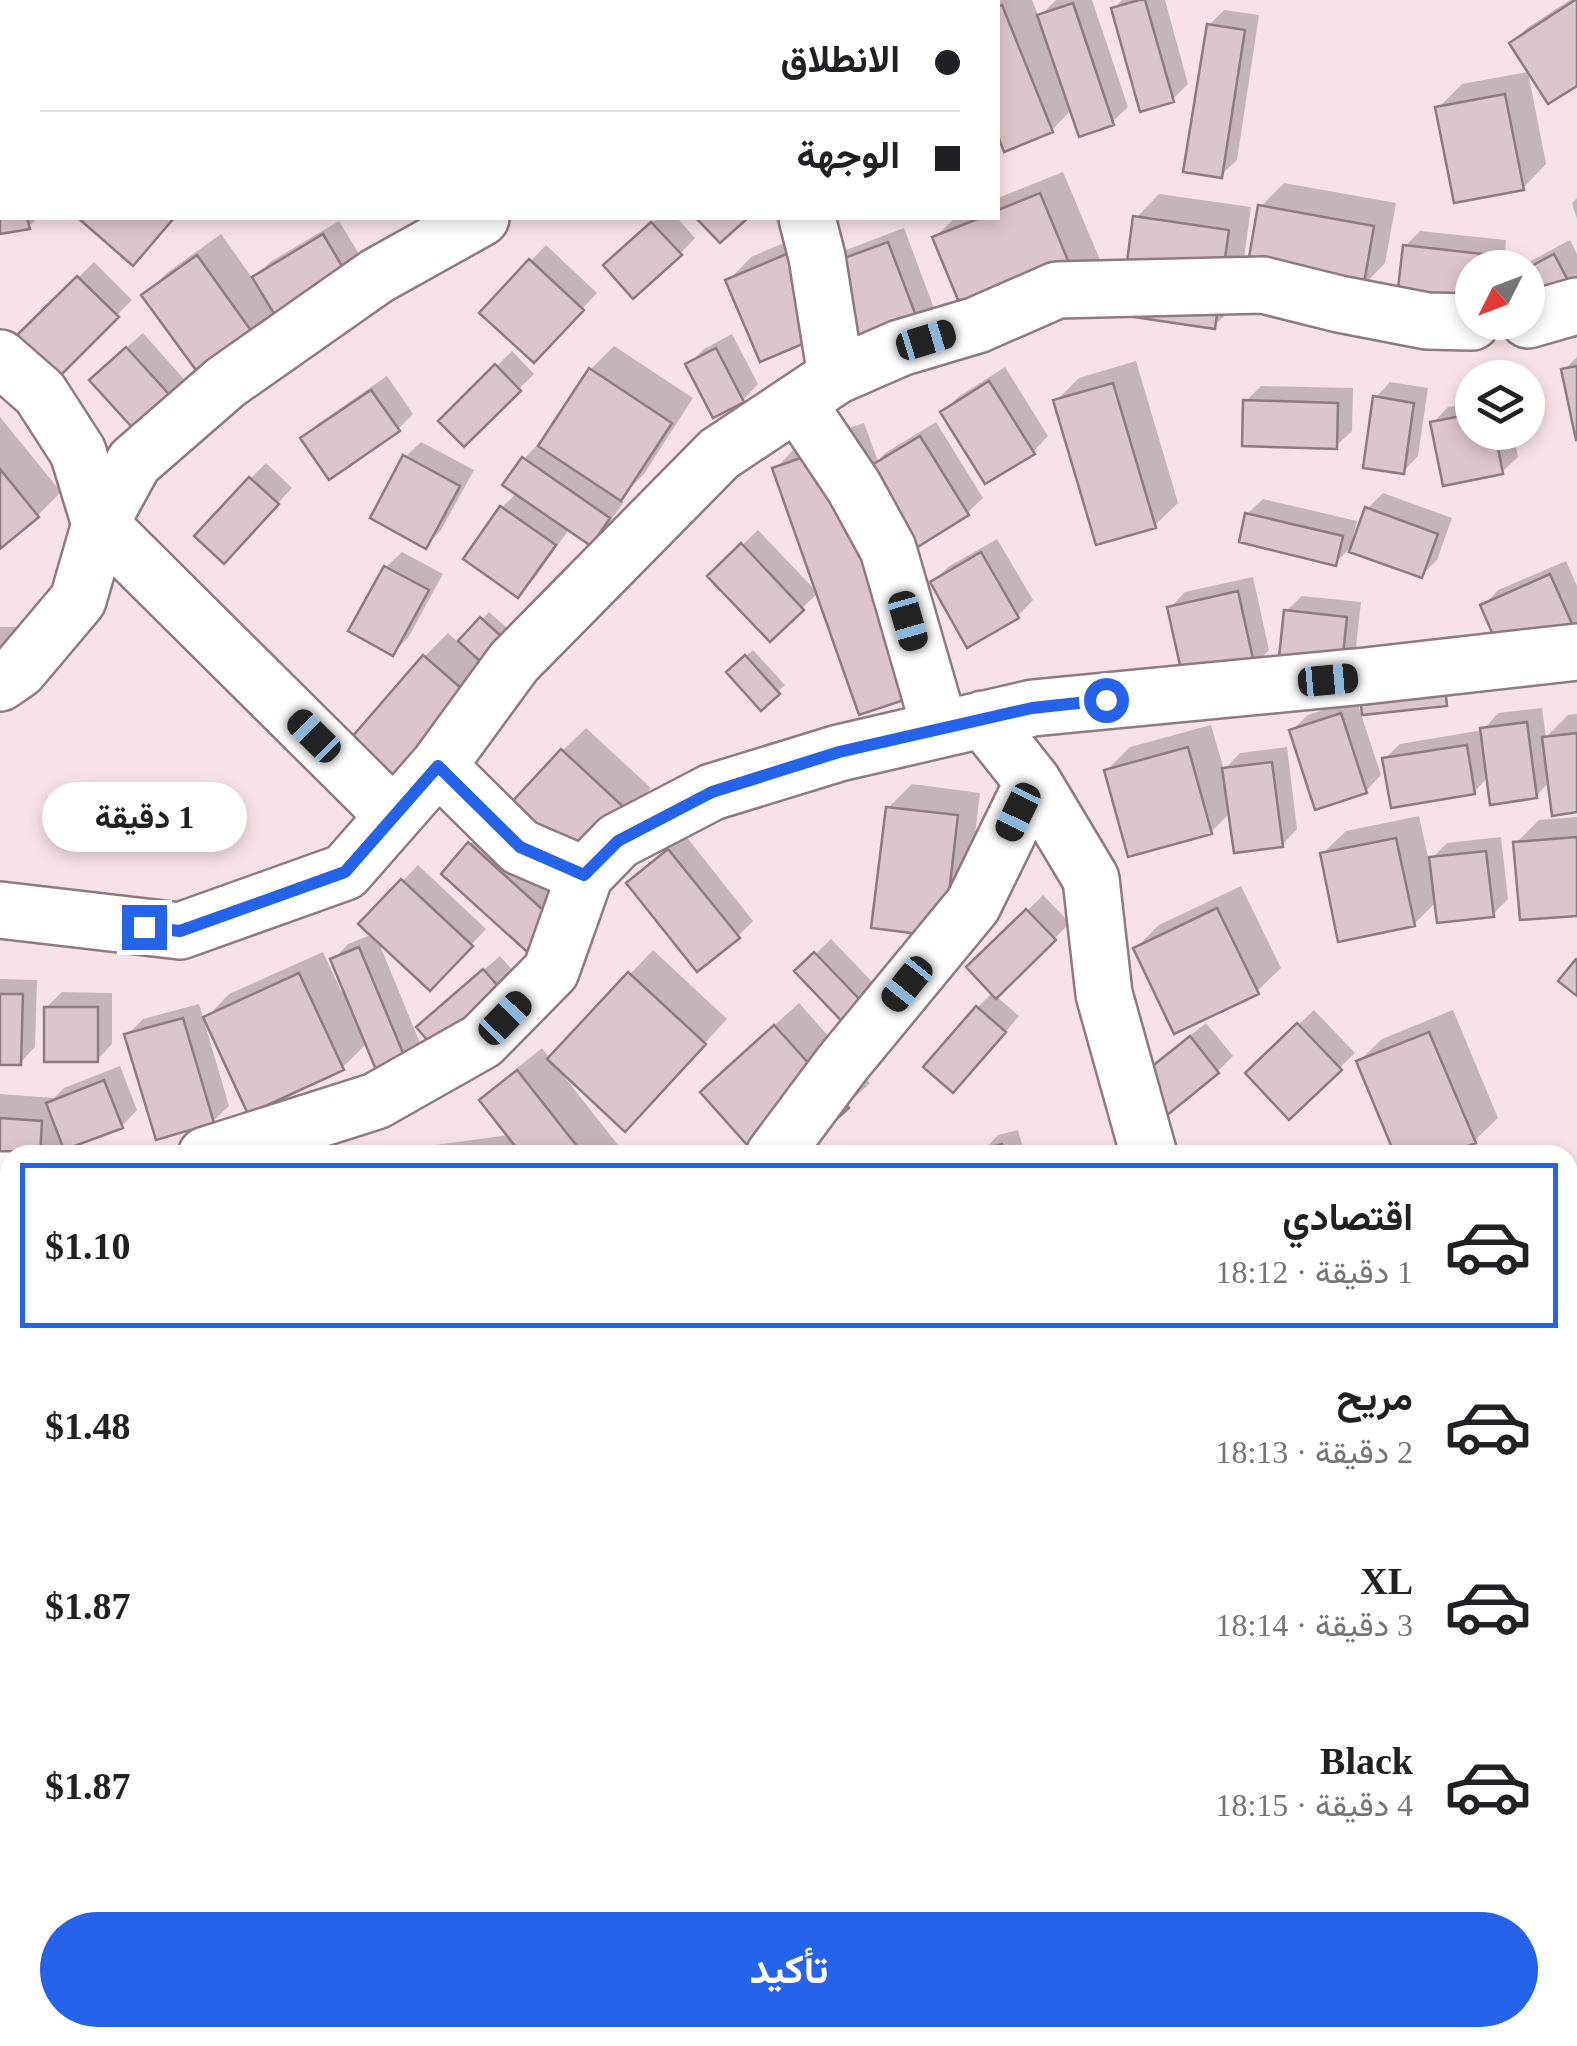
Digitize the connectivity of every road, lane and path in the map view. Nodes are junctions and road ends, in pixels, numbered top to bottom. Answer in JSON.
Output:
{"nodes":[{"id":1,"x":476,"y":220,"type":"edge"},
{"id":2,"x":808,"y":220,"type":"edge"},
{"id":3,"x":1577,"y":306,"type":"edge"},
{"id":4,"x":1545,"y":315,"type":"edge"},
{"id":5,"x":1455,"y":322,"type":"edge"},
{"id":6,"x":0,"y":358,"type":"edge"},
{"id":7,"x":816,"y":389,"type":"junction"},
{"id":8,"x":100,"y":524,"type":"junction"},
{"id":9,"x":1577,"y":652,"type":"edge"},
{"id":10,"x":0,"y":683,"type":"edge"},
{"id":11,"x":962,"y":724,"type":"junction"},
{"id":12,"x":438,"y":766,"type":"junction"},
{"id":13,"x":1033,"y":782,"type":"junction"},
{"id":14,"x":394,"y":816,"type":"junction"},
{"id":15,"x":584,"y":875,"type":"junction"},
{"id":16,"x":0,"y":910,"type":"edge"},
{"id":17,"x":237,"y":1145,"type":"edge"},
{"id":18,"x":781,"y":1145,"type":"edge"},
{"id":19,"x":1146,"y":1145,"type":"edge"}],
"edges":[{"from":1,"to":8,"type":"street"},
{"from":2,"to":7,"type":"street"},
{"from":3,"to":4,"type":"street"},
{"from":5,"to":7,"type":"street"},
{"from":6,"to":8,"type":"street"},
{"from":7,"to":11,"type":"street"},
{"from":7,"to":12,"type":"street"},
{"from":8,"to":10,"type":"street"},
{"from":8,"to":14,"type":"street"},
{"from":9,"to":11,"type":"street"},
{"from":11,"to":13,"type":"street"},
{"from":11,"to":15,"type":"street"},
{"from":12,"to":14,"type":"street"},
{"from":12,"to":15,"type":"street"},
{"from":13,"to":18,"type":"street"},
{"from":13,"to":19,"type":"street"},
{"from":14,"to":16,"type":"street"},
{"from":15,"to":17,"type":"street"}]}
